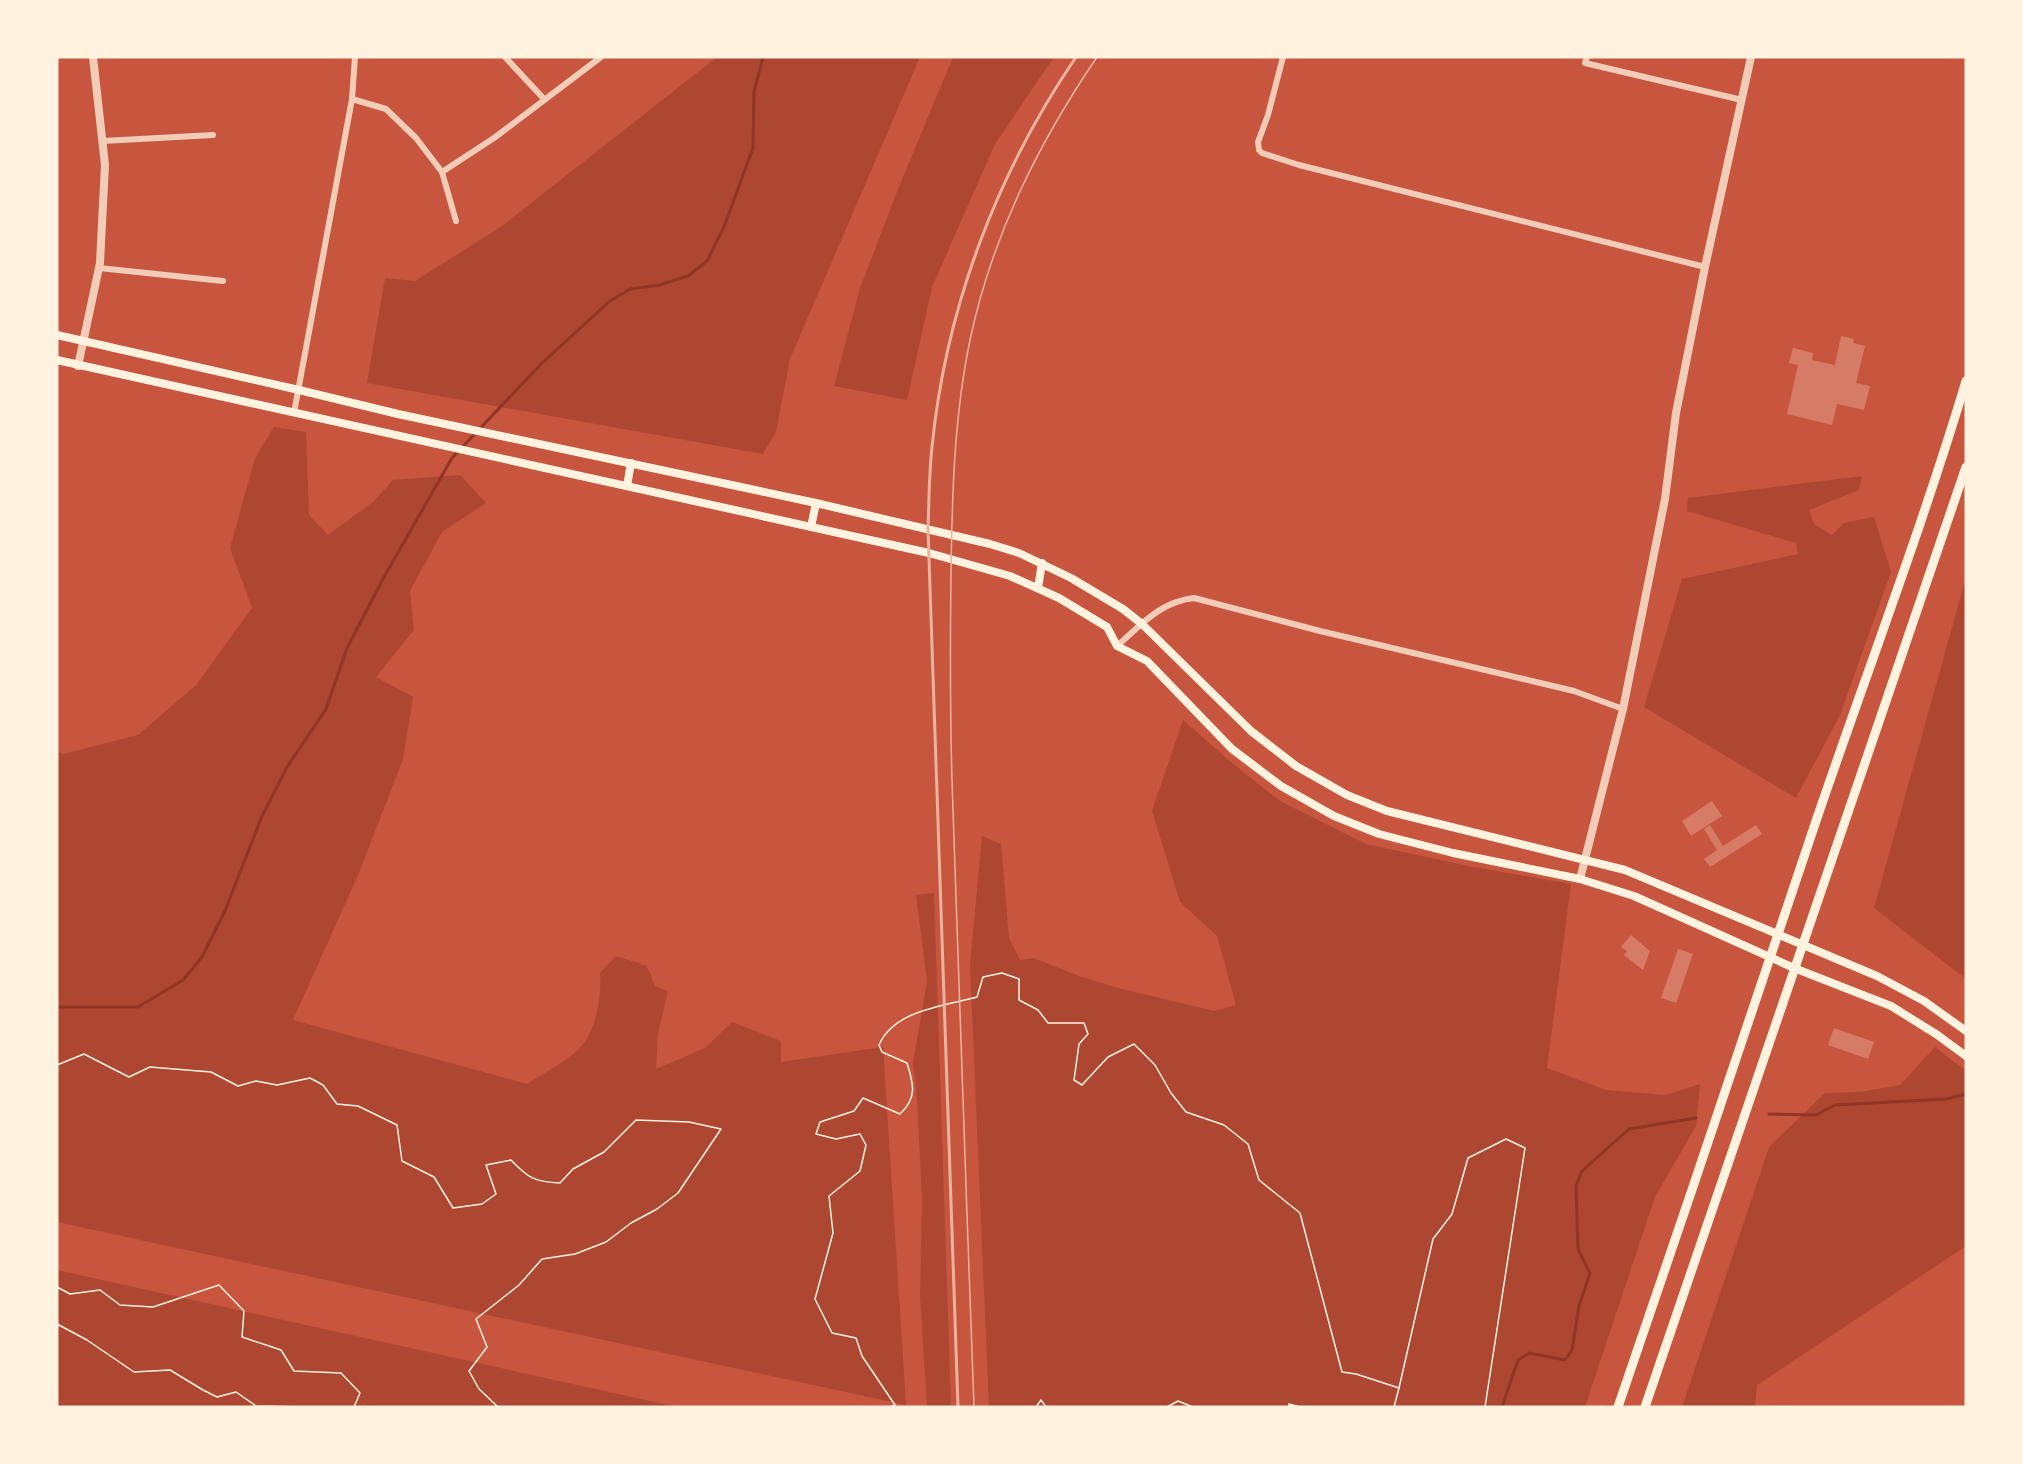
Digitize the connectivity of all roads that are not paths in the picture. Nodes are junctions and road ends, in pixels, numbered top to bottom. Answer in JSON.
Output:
{"nodes":[{"id":1,"x":93,"y":57,"type":"edge"},
{"id":2,"x":355,"y":57,"type":"edge"},
{"id":3,"x":505,"y":57,"type":"edge"},
{"id":4,"x":601,"y":57,"type":"edge"},
{"id":5,"x":1283,"y":57,"type":"edge"},
{"id":6,"x":1751,"y":57,"type":"edge"},
{"id":7,"x":1586,"y":60,"type":"edge"},
{"id":8,"x":352,"y":99,"type":"junction"},
{"id":9,"x":544,"y":99,"type":"junction"},
{"id":10,"x":1742,"y":100,"type":"junction"},
{"id":11,"x":213,"y":135,"type":"dead end"},
{"id":12,"x":102,"y":141,"type":"junction"},
{"id":13,"x":442,"y":172,"type":"junction"},
{"id":14,"x":456,"y":221,"type":"dead end"},
{"id":15,"x":1705,"y":267,"type":"junction"},
{"id":16,"x":99,"y":268,"type":"junction"},
{"id":17,"x":223,"y":281,"type":"dead end"},
{"id":18,"x":57,"y":335,"type":"edge"},
{"id":19,"x":83,"y":341,"type":"junction"},
{"id":20,"x":57,"y":360,"type":"edge"},
{"id":21,"x":78,"y":366,"type":"junction"},
{"id":22,"x":1966,"y":381,"type":"edge"},
{"id":23,"x":299,"y":390,"type":"junction"},
{"id":24,"x":294,"y":413,"type":"junction"},
{"id":25,"x":632,"y":463,"type":"junction"},
{"id":26,"x":1966,"y":467,"type":"edge"},
{"id":27,"x":627,"y":486,"type":"junction"},
{"id":28,"x":816,"y":503,"type":"junction"},
{"id":29,"x":811,"y":527,"type":"junction"},
{"id":30,"x":1042,"y":563,"type":"junction"},
{"id":31,"x":1038,"y":588,"type":"junction"},
{"id":32,"x":1142,"y":624,"type":"junction"},
{"id":33,"x":1117,"y":646,"type":"junction"},
{"id":34,"x":1623,"y":709,"type":"junction"},
{"id":35,"x":1584,"y":860,"type":"junction"},
{"id":36,"x":1580,"y":879,"type":"junction"},
{"id":37,"x":1778,"y":934,"type":"junction"},
{"id":38,"x":1802,"y":945,"type":"junction"},
{"id":39,"x":1770,"y":957,"type":"junction"},
{"id":40,"x":1794,"y":968,"type":"junction"},
{"id":41,"x":1966,"y":1031,"type":"edge"},
{"id":42,"x":1966,"y":1056,"type":"edge"},
{"id":43,"x":1618,"y":1407,"type":"edge"},
{"id":44,"x":1645,"y":1407,"type":"edge"}],
"edges":[{"from":1,"to":12,"type":"street"},
{"from":2,"to":8,"type":"street"},
{"from":3,"to":9,"type":"street"},
{"from":4,"to":9,"type":"street"},
{"from":5,"to":15,"type":"street"},
{"from":6,"to":10,"type":"street"},
{"from":7,"to":10,"type":"street"},
{"from":8,"to":13,"type":"street"},
{"from":8,"to":23,"type":"street"},
{"from":9,"to":13,"type":"street"},
{"from":10,"to":15,"type":"street"},
{"from":11,"to":12,"type":"street"},
{"from":12,"to":16,"type":"street"},
{"from":13,"to":14,"type":"street"},
{"from":15,"to":34,"type":"street"},
{"from":16,"to":17,"type":"street"},
{"from":16,"to":19,"type":"street"},
{"from":18,"to":19,"type":"main road"},
{"from":19,"to":21,"type":"street"},
{"from":19,"to":23,"type":"main road"},
{"from":20,"to":21,"type":"main road"},
{"from":21,"to":24,"type":"main road"},
{"from":22,"to":37,"type":"main road"},
{"from":23,"to":24,"type":"street"},
{"from":23,"to":25,"type":"main road"},
{"from":24,"to":27,"type":"main road"},
{"from":25,"to":27,"type":"main road"},
{"from":25,"to":28,"type":"main road"},
{"from":26,"to":38,"type":"main road"},
{"from":27,"to":29,"type":"main road"},
{"from":28,"to":29,"type":"main road"},
{"from":28,"to":30,"type":"main road"},
{"from":29,"to":31,"type":"main road"},
{"from":30,"to":31,"type":"main road"},
{"from":30,"to":32,"type":"main road"},
{"from":31,"to":33,"type":"main road"},
{"from":32,"to":33,"type":"street"},
{"from":32,"to":34,"type":"street"},
{"from":32,"to":35,"type":"main road"},
{"from":33,"to":36,"type":"main road"},
{"from":34,"to":35,"type":"street"},
{"from":35,"to":36,"type":"street"},
{"from":35,"to":37,"type":"main road"},
{"from":36,"to":39,"type":"main road"},
{"from":37,"to":38,"type":"main road"},
{"from":37,"to":39,"type":"main road"},
{"from":38,"to":40,"type":"main road"},
{"from":38,"to":41,"type":"main road"},
{"from":39,"to":40,"type":"main road"},
{"from":39,"to":43,"type":"main road"},
{"from":40,"to":42,"type":"main road"},
{"from":40,"to":44,"type":"main road"}]}
